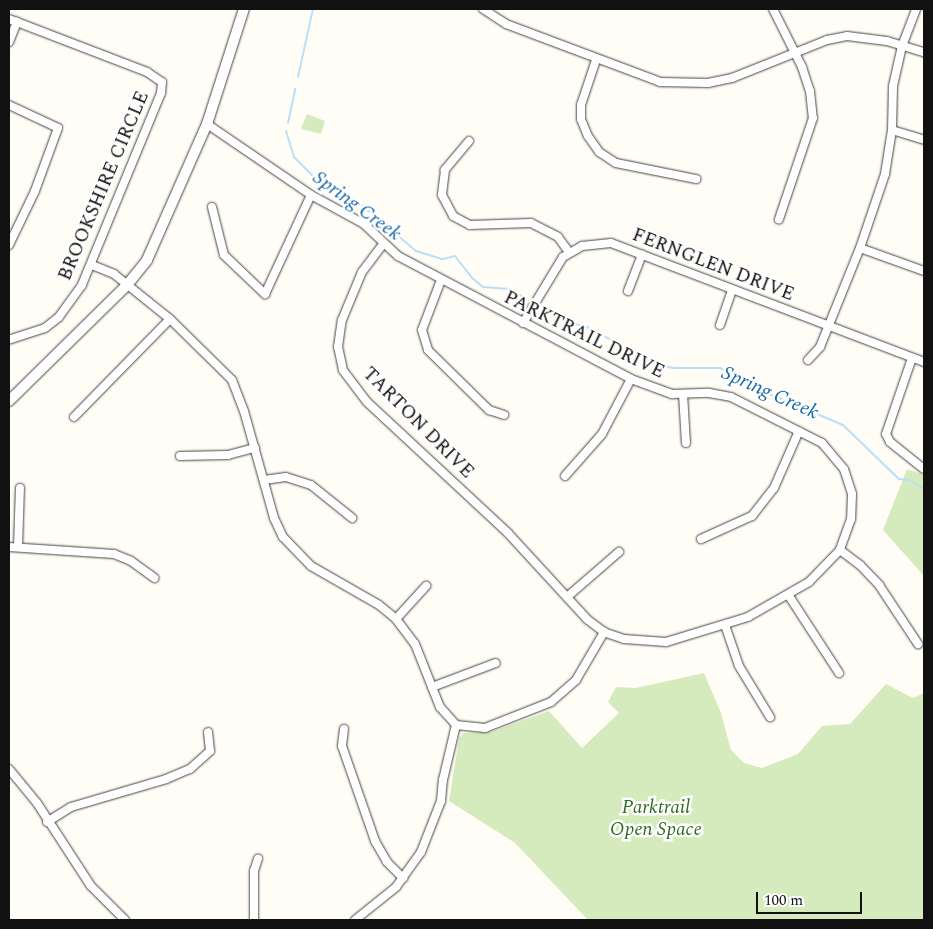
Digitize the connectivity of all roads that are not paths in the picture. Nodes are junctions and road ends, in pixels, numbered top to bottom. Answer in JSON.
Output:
{"nodes":[{"id":1,"x":244,"y":9,"type":"edge"},
{"id":2,"x":483,"y":9,"type":"edge"},
{"id":3,"x":773,"y":9,"type":"edge"},
{"id":4,"x":916,"y":9,"type":"edge"},
{"id":5,"x":9,"y":19,"type":"edge"},
{"id":6,"x":17,"y":22,"type":"junction"},
{"id":7,"x":9,"y":42,"type":"edge"},
{"id":8,"x":902,"y":46,"type":"junction"},
{"id":9,"x":794,"y":52,"type":"junction"},
{"id":10,"x":924,"y":52,"type":"edge"},
{"id":11,"x":596,"y":60,"type":"junction"},
{"id":12,"x":9,"y":105,"type":"edge"},
{"id":13,"x":207,"y":124,"type":"junction"},
{"id":14,"x":892,"y":130,"type":"junction"},
{"id":15,"x":924,"y":140,"type":"edge"},
{"id":16,"x":470,"y":141,"type":"dead end"},
{"id":17,"x":696,"y":179,"type":"dead end"},
{"id":18,"x":311,"y":195,"type":"junction"},
{"id":19,"x":212,"y":207,"type":"dead end"},
{"id":20,"x":779,"y":219,"type":"dead end"},
{"id":21,"x":383,"y":244,"type":"junction"},
{"id":22,"x":9,"y":245,"type":"edge"},
{"id":23,"x":860,"y":248,"type":"junction"},
{"id":24,"x":570,"y":252,"type":"junction"},
{"id":25,"x":642,"y":256,"type":"junction"},
{"id":26,"x":92,"y":264,"type":"junction"},
{"id":27,"x":924,"y":271,"type":"edge"},
{"id":28,"x":441,"y":280,"type":"junction"},
{"id":29,"x":127,"y":284,"type":"junction"},
{"id":30,"x":732,"y":290,"type":"junction"},
{"id":31,"x":628,"y":291,"type":"dead end"},
{"id":32,"x":170,"y":319,"type":"junction"},
{"id":33,"x":523,"y":323,"type":"junction"},
{"id":34,"x":720,"y":325,"type":"dead end"},
{"id":35,"x":828,"y":326,"type":"junction"},
{"id":36,"x":9,"y":340,"type":"edge"},
{"id":37,"x":912,"y":358,"type":"junction"},
{"id":38,"x":808,"y":360,"type":"dead end"},
{"id":39,"x":924,"y":362,"type":"edge"},
{"id":40,"x":631,"y":379,"type":"junction"},
{"id":41,"x":683,"y":394,"type":"junction"},
{"id":42,"x":9,"y":401,"type":"edge"},
{"id":43,"x":504,"y":415,"type":"dead end"},
{"id":44,"x":74,"y":417,"type":"dead end"},
{"id":45,"x":799,"y":431,"type":"junction"},
{"id":46,"x":686,"y":443,"type":"dead end"},
{"id":47,"x":255,"y":448,"type":"junction"},
{"id":48,"x":180,"y":456,"type":"dead end"},
{"id":49,"x":924,"y":469,"type":"edge"},
{"id":50,"x":565,"y":476,"type":"dead end"},
{"id":51,"x":264,"y":480,"type":"junction"},
{"id":52,"x":20,"y":488,"type":"dead end"},
{"id":53,"x":352,"y":518,"type":"dead end"},
{"id":54,"x":701,"y":539,"type":"dead end"},
{"id":55,"x":9,"y":547,"type":"edge"},
{"id":56,"x":18,"y":547,"type":"junction"},
{"id":57,"x":840,"y":550,"type":"junction"},
{"id":58,"x":619,"y":552,"type":"dead end"},
{"id":59,"x":154,"y":578,"type":"dead end"},
{"id":60,"x":426,"y":586,"type":"dead end"},
{"id":61,"x":789,"y":596,"type":"junction"},
{"id":62,"x":567,"y":597,"type":"junction"},
{"id":63,"x":396,"y":619,"type":"junction"},
{"id":64,"x":725,"y":625,"type":"junction"},
{"id":65,"x":604,"y":632,"type":"junction"},
{"id":66,"x":918,"y":644,"type":"dead end"},
{"id":67,"x":496,"y":663,"type":"dead end"},
{"id":68,"x":839,"y":673,"type":"dead end"},
{"id":69,"x":432,"y":687,"type":"junction"},
{"id":70,"x":770,"y":717,"type":"dead end"},
{"id":71,"x":456,"y":725,"type":"junction"},
{"id":72,"x":344,"y":729,"type":"dead end"},
{"id":73,"x":208,"y":732,"type":"dead end"},
{"id":74,"x":9,"y":770,"type":"edge"},
{"id":75,"x":47,"y":822,"type":"junction"},
{"id":76,"x":258,"y":859,"type":"dead end"},
{"id":77,"x":403,"y":878,"type":"junction"},
{"id":78,"x":125,"y":920,"type":"edge"},
{"id":79,"x":254,"y":920,"type":"edge"},
{"id":80,"x":356,"y":920,"type":"edge"}],
"edges":[{"from":1,"to":13,"type":"street"},
{"from":2,"to":11,"type":"street"},
{"from":3,"to":9,"type":"street"},
{"from":4,"to":8,"type":"street"},
{"from":5,"to":6,"type":"street","name":"BROOKSHIRE CIRCLE"},
{"from":6,"to":7,"type":"street"},
{"from":6,"to":26,"type":"street","name":"BROOKSHIRE CIRCLE"},
{"from":8,"to":9,"type":"street"},
{"from":8,"to":10,"type":"street"},
{"from":8,"to":14,"type":"street"},
{"from":9,"to":11,"type":"street"},
{"from":9,"to":20,"type":"street"},
{"from":11,"to":17,"type":"street"},
{"from":12,"to":22,"type":"street"},
{"from":13,"to":18,"type":"street","name":"PARKTRAIL DRIVE"},
{"from":13,"to":29,"type":"street"},
{"from":14,"to":15,"type":"street"},
{"from":14,"to":23,"type":"street"},
{"from":16,"to":24,"type":"street"},
{"from":18,"to":19,"type":"street"},
{"from":18,"to":21,"type":"street","name":"PARKTRAIL DRIVE"},
{"from":21,"to":28,"type":"street","name":"PARKTRAIL DRIVE"},
{"from":21,"to":62,"type":"street","name":"TARTON DRIVE"},
{"from":23,"to":27,"type":"street"},
{"from":23,"to":35,"type":"street"},
{"from":24,"to":25,"type":"street","name":"FERNGLEN DRIVE"},
{"from":24,"to":33,"type":"street","name":"FERNGLEN DRIVE"},
{"from":25,"to":30,"type":"street","name":"FERNGLEN DRIVE"},
{"from":25,"to":31,"type":"street"},
{"from":26,"to":29,"type":"street"},
{"from":26,"to":36,"type":"street","name":"BROOKSHIRE CIRCLE"},
{"from":28,"to":33,"type":"street","name":"PARKTRAIL DRIVE"},
{"from":28,"to":43,"type":"street"},
{"from":29,"to":32,"type":"street"},
{"from":29,"to":42,"type":"street"},
{"from":30,"to":34,"type":"street"},
{"from":30,"to":35,"type":"street","name":"FERNGLEN DRIVE"},
{"from":32,"to":44,"type":"street"},
{"from":32,"to":47,"type":"street"},
{"from":33,"to":40,"type":"street","name":"PARKTRAIL DRIVE"},
{"from":35,"to":37,"type":"street","name":"FERNGLEN DRIVE"},
{"from":35,"to":38,"type":"street"},
{"from":37,"to":39,"type":"street","name":"FERNGLEN DRIVE"},
{"from":37,"to":49,"type":"street"},
{"from":40,"to":41,"type":"street","name":"PARKTRAIL DRIVE"},
{"from":40,"to":50,"type":"street"},
{"from":41,"to":45,"type":"street","name":"PARKTRAIL DRIVE"},
{"from":41,"to":46,"type":"street"},
{"from":45,"to":54,"type":"street"},
{"from":45,"to":57,"type":"street","name":"PARKTRAIL DRIVE"},
{"from":47,"to":48,"type":"street"},
{"from":47,"to":51,"type":"street"},
{"from":51,"to":53,"type":"street"},
{"from":51,"to":63,"type":"street"},
{"from":52,"to":56,"type":"street"},
{"from":55,"to":56,"type":"street"},
{"from":56,"to":59,"type":"street"},
{"from":57,"to":61,"type":"street","name":"PARKTRAIL DRIVE"},
{"from":57,"to":66,"type":"street"},
{"from":58,"to":62,"type":"street"},
{"from":60,"to":63,"type":"street"},
{"from":61,"to":64,"type":"street","name":"PARKTRAIL DRIVE"},
{"from":61,"to":68,"type":"street"},
{"from":62,"to":65,"type":"street","name":"TARTON DRIVE"},
{"from":63,"to":69,"type":"street"},
{"from":64,"to":65,"type":"street","name":"PARKTRAIL DRIVE"},
{"from":64,"to":70,"type":"street"},
{"from":65,"to":71,"type":"street"},
{"from":67,"to":69,"type":"street"},
{"from":69,"to":71,"type":"street"},
{"from":71,"to":77,"type":"street"},
{"from":72,"to":77,"type":"street"},
{"from":73,"to":75,"type":"street"},
{"from":74,"to":75,"type":"street"},
{"from":75,"to":78,"type":"street"},
{"from":76,"to":79,"type":"street"},
{"from":77,"to":80,"type":"street"}]}
